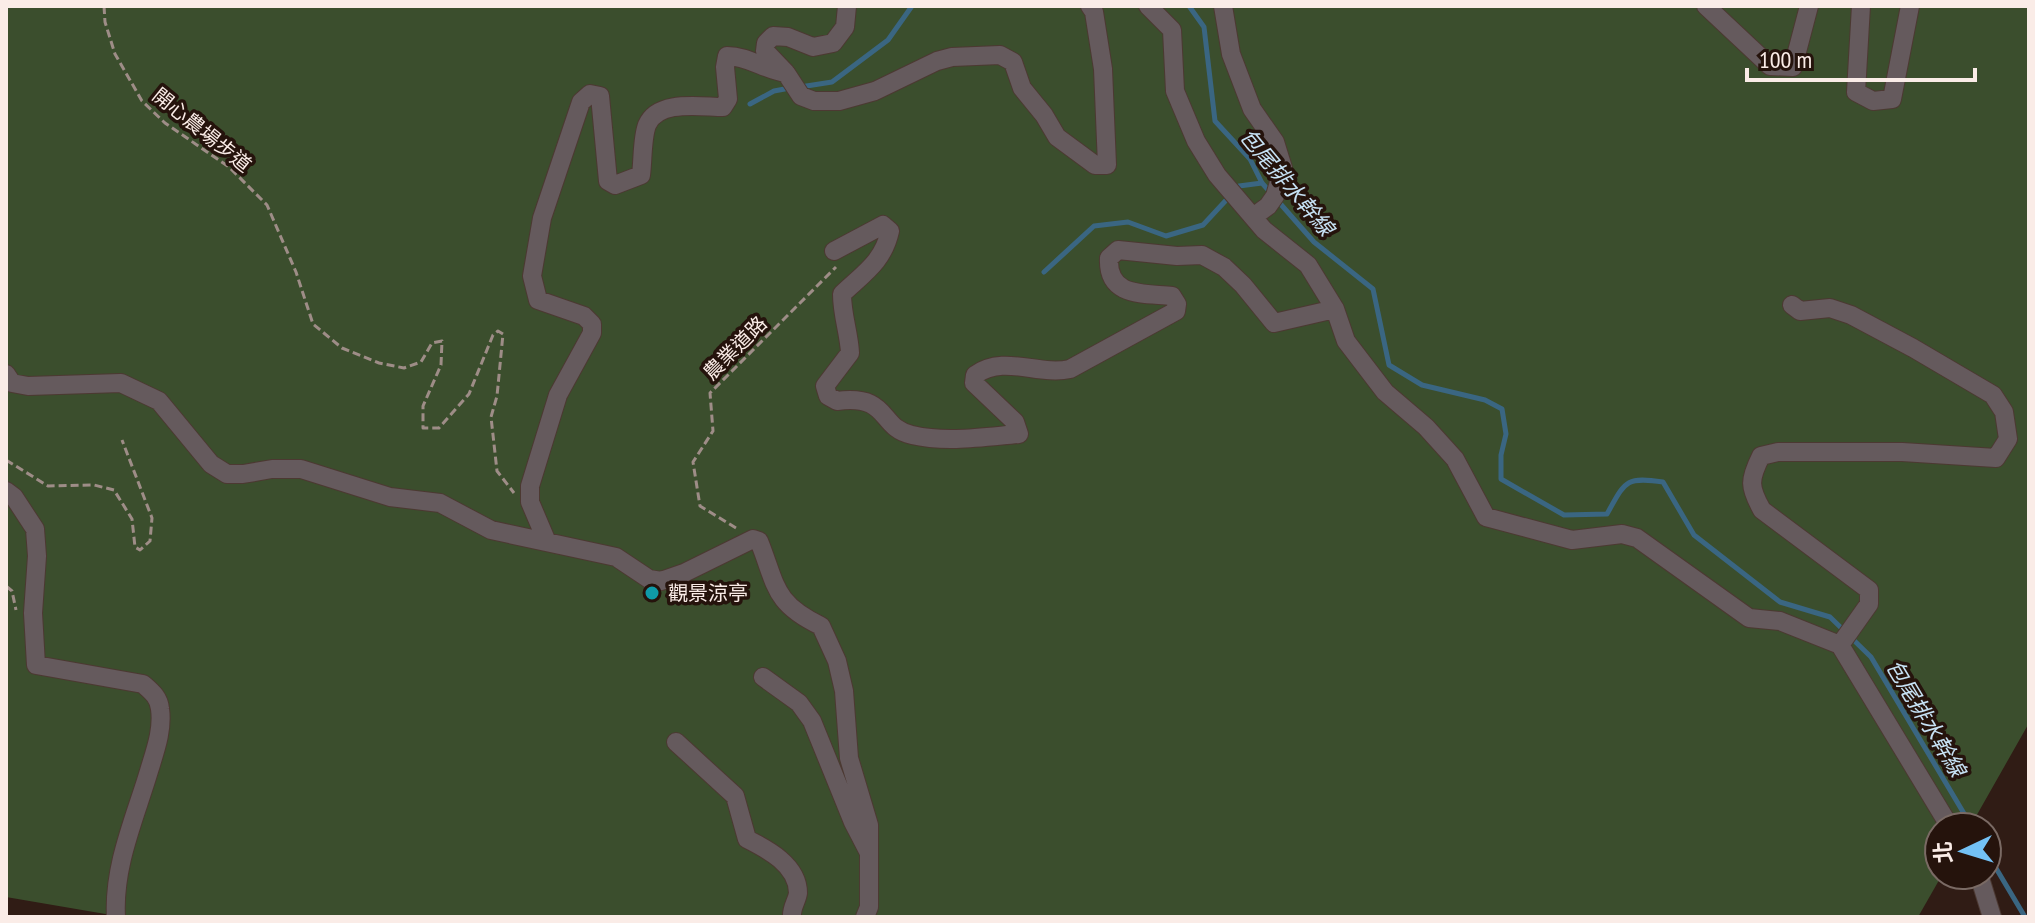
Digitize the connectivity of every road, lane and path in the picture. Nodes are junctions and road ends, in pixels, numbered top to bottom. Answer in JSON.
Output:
{"nodes":[{"id":1,"x":104,"y":6,"type":"edge"},
{"id":2,"x":847,"y":6,"type":"edge"},
{"id":3,"x":1090,"y":6,"type":"edge"},
{"id":4,"x":1148,"y":6,"type":"edge"},
{"id":5,"x":1223,"y":6,"type":"edge"},
{"id":6,"x":1706,"y":6,"type":"edge"},
{"id":7,"x":1809,"y":6,"type":"edge"},
{"id":8,"x":1861,"y":6,"type":"edge"},
{"id":9,"x":1910,"y":6,"type":"edge"},
{"id":10,"x":786,"y":73,"type":"junction"},
{"id":11,"x":1265,"y":206,"type":"junction"},
{"id":12,"x":838,"y":256,"type":"joint"},
{"id":13,"x":1792,"y":305,"type":"dead end"},
{"id":14,"x":1335,"y":309,"type":"junction"},
{"id":15,"x":6,"y":374,"type":"edge"},
{"id":16,"x":122,"y":440,"type":"dead end"},
{"id":17,"x":6,"y":460,"type":"edge"},
{"id":18,"x":6,"y":491,"type":"edge"},
{"id":19,"x":530,"y":502,"type":"junction"},
{"id":20,"x":753,"y":539,"type":"junction"},
{"id":21,"x":547,"y":542,"type":"junction"},
{"id":22,"x":1840,"y":645,"type":"junction"},
{"id":23,"x":763,"y":677,"type":"dead end"},
{"id":24,"x":676,"y":742,"type":"dead end"},
{"id":25,"x":1940,"y":811,"type":"edge"},
{"id":26,"x":869,"y":853,"type":"junction"},
{"id":27,"x":1984,"y":891,"type":"edge"},
{"id":28,"x":116,"y":917,"type":"edge"},
{"id":29,"x":792,"y":917,"type":"edge"},
{"id":30,"x":865,"y":917,"type":"edge"},
{"id":31,"x":1992,"y":917,"type":"edge"}],
"edges":[{"from":1,"to":19,"type":"path","name":"開心農場步道"},
{"from":2,"to":10,"type":"lane"},
{"from":3,"to":10,"type":"lane"},
{"from":4,"to":11,"type":"lane"},
{"from":5,"to":11,"type":"lane"},
{"from":6,"to":7,"type":"lane"},
{"from":8,"to":9,"type":"lane"},
{"from":10,"to":19,"type":"lane"},
{"from":11,"to":14,"type":"lane"},
{"from":12,"to":14,"type":"lane"},
{"from":12,"to":20,"type":"path","name":"農業道路"},
{"from":13,"to":22,"type":"lane"},
{"from":14,"to":22,"type":"lane"},
{"from":15,"to":21,"type":"lane"},
{"from":16,"to":17,"type":"path"},
{"from":18,"to":28,"type":"lane"},
{"from":19,"to":21,"type":"lane"},
{"from":20,"to":21,"type":"lane"},
{"from":20,"to":26,"type":"lane"},
{"from":22,"to":25,"type":"lane"},
{"from":23,"to":26,"type":"lane"},
{"from":24,"to":29,"type":"lane"},
{"from":26,"to":30,"type":"lane"},
{"from":27,"to":31,"type":"lane"}]}
